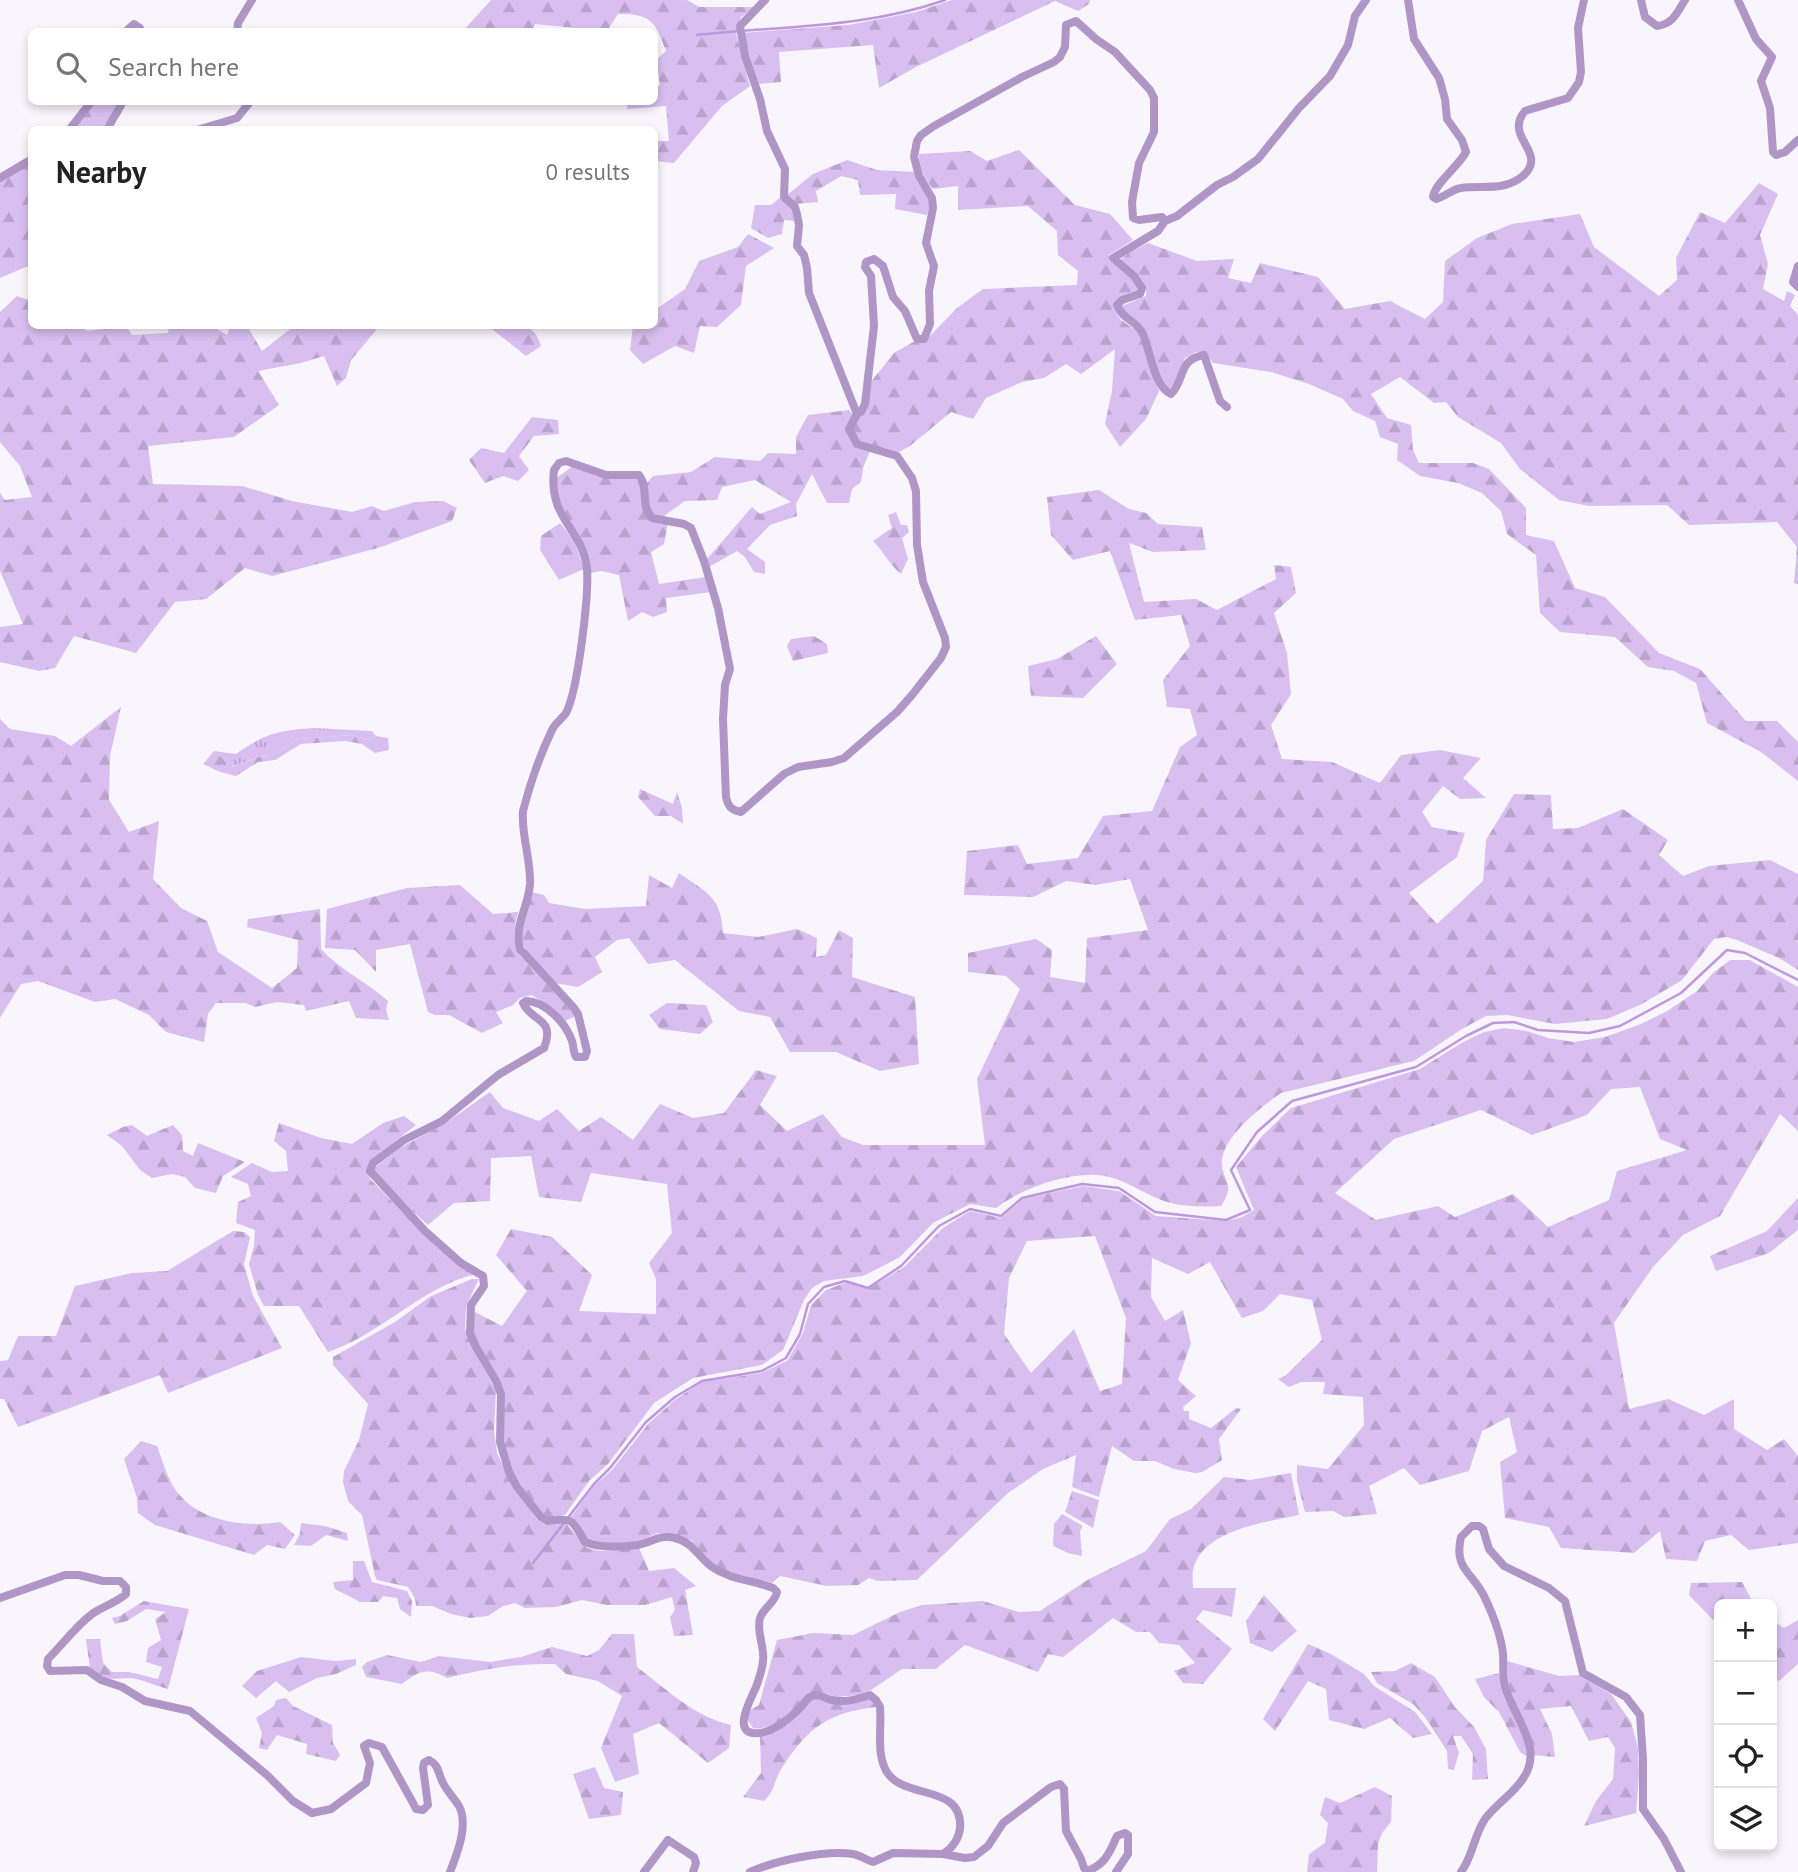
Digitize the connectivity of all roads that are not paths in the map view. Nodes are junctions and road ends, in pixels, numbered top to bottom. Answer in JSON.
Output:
{"nodes":[{"id":1,"x":252,"y":0,"type":"edge"},
{"id":2,"x":765,"y":0,"type":"edge"},
{"id":3,"x":1366,"y":0,"type":"edge"},
{"id":4,"x":1408,"y":0,"type":"edge"},
{"id":5,"x":1584,"y":0,"type":"edge"},
{"id":6,"x":1641,"y":0,"type":"edge"},
{"id":7,"x":1685,"y":0,"type":"edge"},
{"id":8,"x":1738,"y":0,"type":"edge"},
{"id":9,"x":237,"y":28,"type":"edge"},
{"id":10,"x":89,"y":105,"type":"edge"},
{"id":11,"x":121,"y":105,"type":"edge"},
{"id":12,"x":248,"y":105,"type":"edge"},
{"id":13,"x":72,"y":126,"type":"edge"},
{"id":14,"x":110,"y":126,"type":"edge"},
{"id":15,"x":210,"y":126,"type":"edge"},
{"id":16,"x":1798,"y":140,"type":"edge"},
{"id":17,"x":28,"y":161,"type":"edge"},
{"id":18,"x":0,"y":178,"type":"edge"},
{"id":19,"x":1165,"y":221,"type":"junction"},
{"id":20,"x":1798,"y":266,"type":"edge"},
{"id":21,"x":1798,"y":287,"type":"edge"},
{"id":22,"x":1227,"y":407,"type":"dead end"},
{"id":23,"x":858,"y":414,"type":"junction"},
{"id":24,"x":0,"y":1598,"type":"edge"},
{"id":25,"x":943,"y":1854,"type":"junction"},
{"id":26,"x":450,"y":1872,"type":"edge"},
{"id":27,"x":644,"y":1872,"type":"edge"},
{"id":28,"x":693,"y":1872,"type":"edge"},
{"id":29,"x":750,"y":1872,"type":"edge"},
{"id":30,"x":1116,"y":1872,"type":"edge"},
{"id":31,"x":1461,"y":1872,"type":"edge"},
{"id":32,"x":1681,"y":1872,"type":"edge"}],
"edges":[{"from":1,"to":9,"type":"street"},
{"from":2,"to":23,"type":"street"},
{"from":3,"to":19,"type":"street"},
{"from":4,"to":5,"type":"street"},
{"from":6,"to":7,"type":"street"},
{"from":8,"to":16,"type":"street"},
{"from":10,"to":13,"type":"street"},
{"from":11,"to":14,"type":"street"},
{"from":12,"to":15,"type":"street"},
{"from":17,"to":18,"type":"street"},
{"from":19,"to":22,"type":"street"},
{"from":19,"to":23,"type":"street"},
{"from":20,"to":21,"type":"street"},
{"from":23,"to":25,"type":"street"},
{"from":24,"to":26,"type":"street"},
{"from":25,"to":29,"type":"street"},
{"from":25,"to":30,"type":"street"},
{"from":27,"to":28,"type":"street"},
{"from":31,"to":32,"type":"street"}]}
